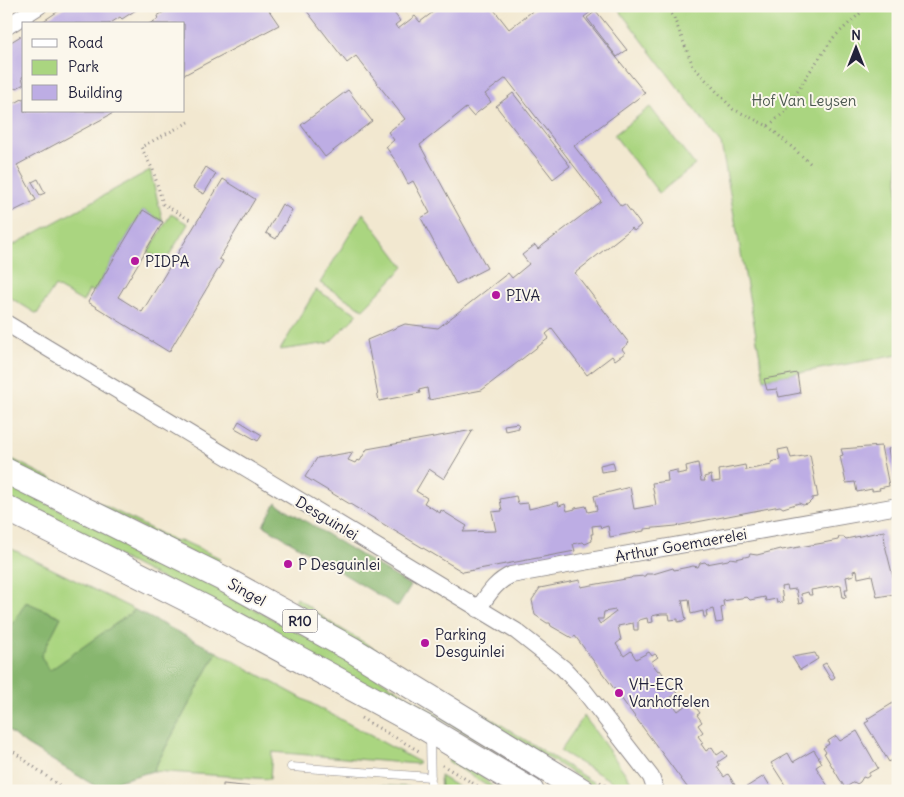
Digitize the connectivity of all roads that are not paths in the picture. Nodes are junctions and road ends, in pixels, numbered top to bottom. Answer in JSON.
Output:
{"nodes":[{"id":1,"x":39,"y":6,"type":"edge"},
{"id":2,"x":6,"y":27,"type":"edge"},
{"id":3,"x":6,"y":323,"type":"edge"},
{"id":4,"x":6,"y":470,"type":"edge"},
{"id":5,"x":898,"y":506,"type":"edge"},
{"id":6,"x":6,"y":508,"type":"edge"},
{"id":7,"x":478,"y":609,"type":"junction"},
{"id":8,"x":430,"y":731,"type":"junction"},
{"id":9,"x":291,"y":767,"type":"dead end"},
{"id":10,"x":431,"y":777,"type":"junction"},
{"id":11,"x":431,"y":791,"type":"edge"},
{"id":12,"x":531,"y":791,"type":"edge"},
{"id":13,"x":582,"y":791,"type":"edge"},
{"id":14,"x":656,"y":791,"type":"edge"}],
"edges":[{"from":1,"to":2,"type":"street"},
{"from":3,"to":7,"type":"street","name":"Desguinlei"},
{"from":4,"to":13,"type":"main road","name":"Singel","number":"R10"},
{"from":5,"to":7,"type":"street","name":"Arthur Goemaerelei"},
{"from":6,"to":8,"type":"main road","number":"R10"},
{"from":7,"to":14,"type":"street","name":"Desguinlei"},
{"from":8,"to":10,"type":"lane"},
{"from":8,"to":12,"type":"main road","number":"R10"},
{"from":9,"to":10,"type":"lane"},
{"from":10,"to":11,"type":"lane"}]}
